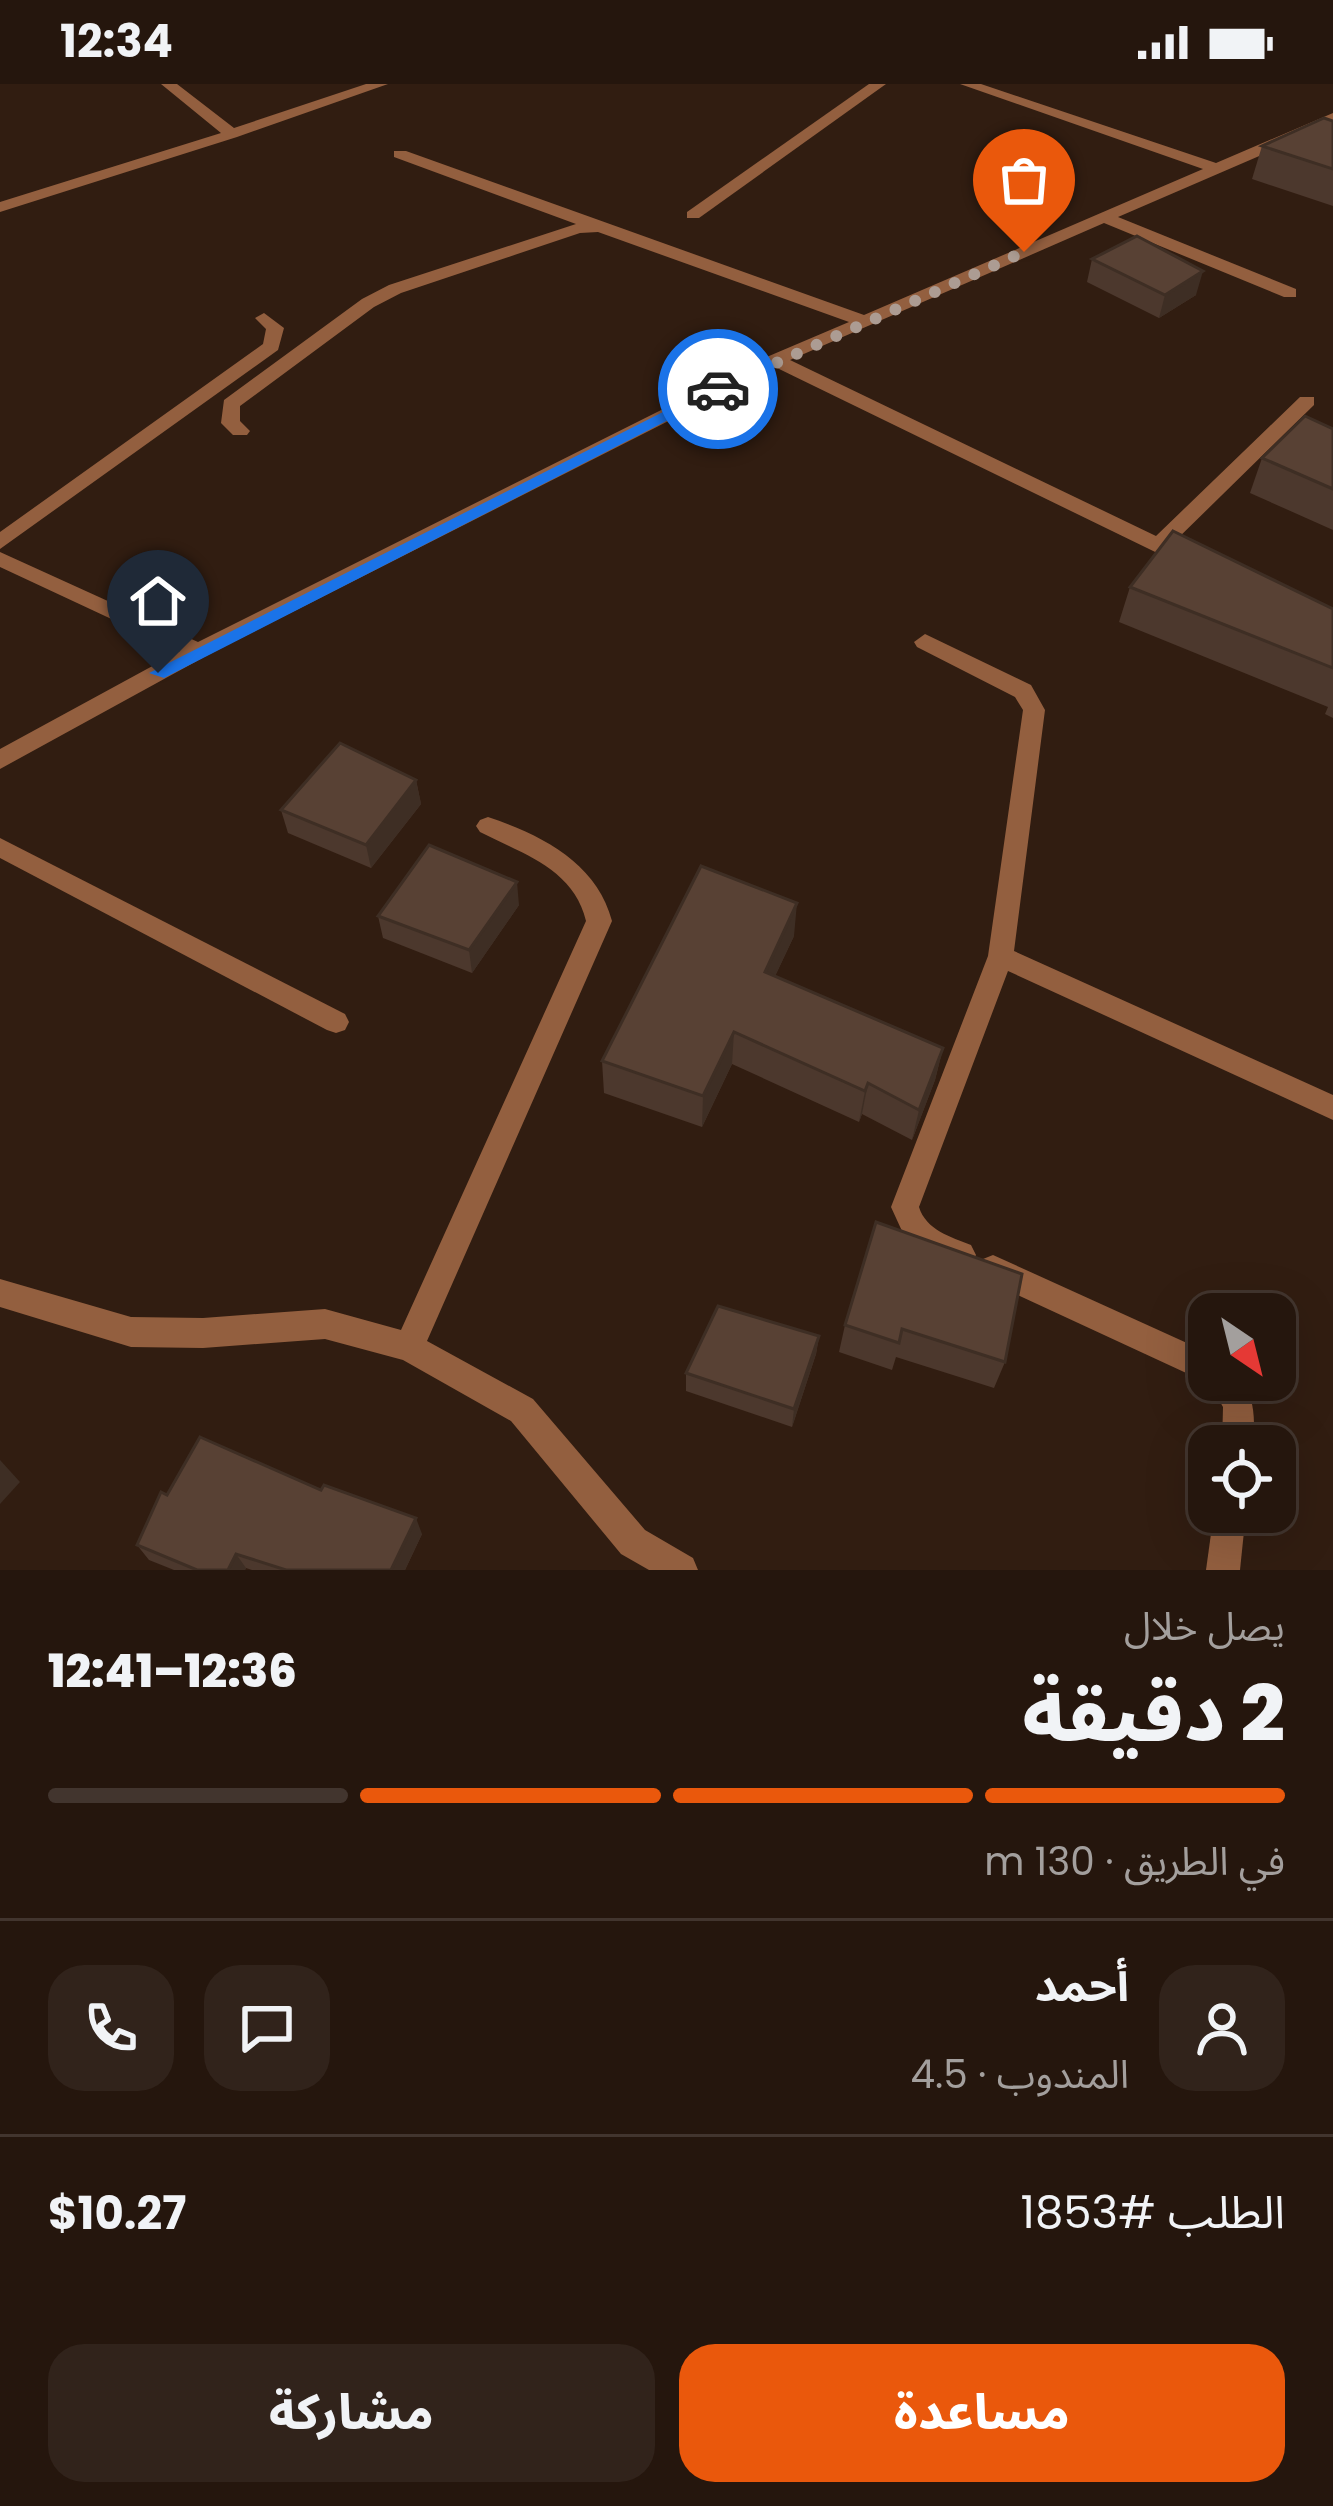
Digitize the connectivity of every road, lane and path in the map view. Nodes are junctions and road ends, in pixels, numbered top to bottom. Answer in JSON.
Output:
{"nodes":[{"id":1,"x":168,"y":84,"type":"edge"},
{"id":2,"x":381,"y":84,"type":"edge"},
{"id":3,"x":879,"y":84,"type":"edge"},
{"id":4,"x":968,"y":84,"type":"edge"},
{"id":5,"x":1333,"y":118,"type":"edge"},
{"id":6,"x":232,"y":134,"type":"junction"},
{"id":7,"x":400,"y":154,"type":"dead end"},
{"id":8,"x":1216,"y":168,"type":"junction"},
{"id":9,"x":0,"y":207,"type":"edge"},
{"id":10,"x":693,"y":215,"type":"dead end"},
{"id":11,"x":1103,"y":217,"type":"junction"},
{"id":12,"x":600,"y":227,"type":"junction"},
{"id":13,"x":1290,"y":293,"type":"dead end"},
{"id":14,"x":264,"y":318,"type":"dead end"},
{"id":15,"x":864,"y":321,"type":"junction"},
{"id":16,"x":775,"y":360,"type":"junction"},
{"id":17,"x":1307,"y":401,"type":"dead end"},
{"id":18,"x":240,"y":431,"type":"dead end"},
{"id":19,"x":0,"y":542,"type":"edge"},
{"id":20,"x":1159,"y":545,"type":"junction"},
{"id":21,"x":0,"y":559,"type":"edge"},
{"id":22,"x":1217,"y":574,"type":"edge"},
{"id":23,"x":925,"y":642,"type":"dead end"},
{"id":24,"x":197,"y":651,"type":"junction"},
{"id":25,"x":0,"y":760,"type":"edge"},
{"id":26,"x":488,"y":826,"type":"dead end"},
{"id":27,"x":0,"y":847,"type":"edge"},
{"id":28,"x":1001,"y":956,"type":"junction"},
{"id":29,"x":336,"y":1022,"type":"dead end"},
{"id":30,"x":1333,"y":1108,"type":"edge"},
{"id":31,"x":0,"y":1293,"type":"edge"},
{"id":32,"x":409,"y":1347,"type":"junction"},
{"id":33,"x":1188,"y":1359,"type":"edge"},
{"id":34,"x":1227,"y":1533,"type":"edge"},
{"id":35,"x":681,"y":1570,"type":"edge"},
{"id":36,"x":1223,"y":1570,"type":"edge"}],
"edges":[{"from":1,"to":6,"type":"street"},
{"from":2,"to":6,"type":"street"},
{"from":3,"to":10,"type":"street"},
{"from":4,"to":8,"type":"street"},
{"from":5,"to":8,"type":"street"},
{"from":6,"to":9,"type":"street"},
{"from":7,"to":12,"type":"street"},
{"from":8,"to":11,"type":"street"},
{"from":11,"to":13,"type":"street"},
{"from":11,"to":15,"type":"street"},
{"from":12,"to":15,"type":"street"},
{"from":12,"to":18,"type":"street"},
{"from":14,"to":19,"type":"street"},
{"from":15,"to":16,"type":"street"},
{"from":16,"to":20,"type":"street"},
{"from":16,"to":24,"type":"street"},
{"from":17,"to":20,"type":"street"},
{"from":20,"to":22,"type":"street"},
{"from":21,"to":24,"type":"street"},
{"from":23,"to":28,"type":"street"},
{"from":24,"to":25,"type":"street"},
{"from":26,"to":32,"type":"street"},
{"from":27,"to":29,"type":"street"},
{"from":28,"to":30,"type":"street"},
{"from":28,"to":33,"type":"street"},
{"from":31,"to":32,"type":"street"},
{"from":32,"to":35,"type":"street"},
{"from":34,"to":36,"type":"street"}]}
